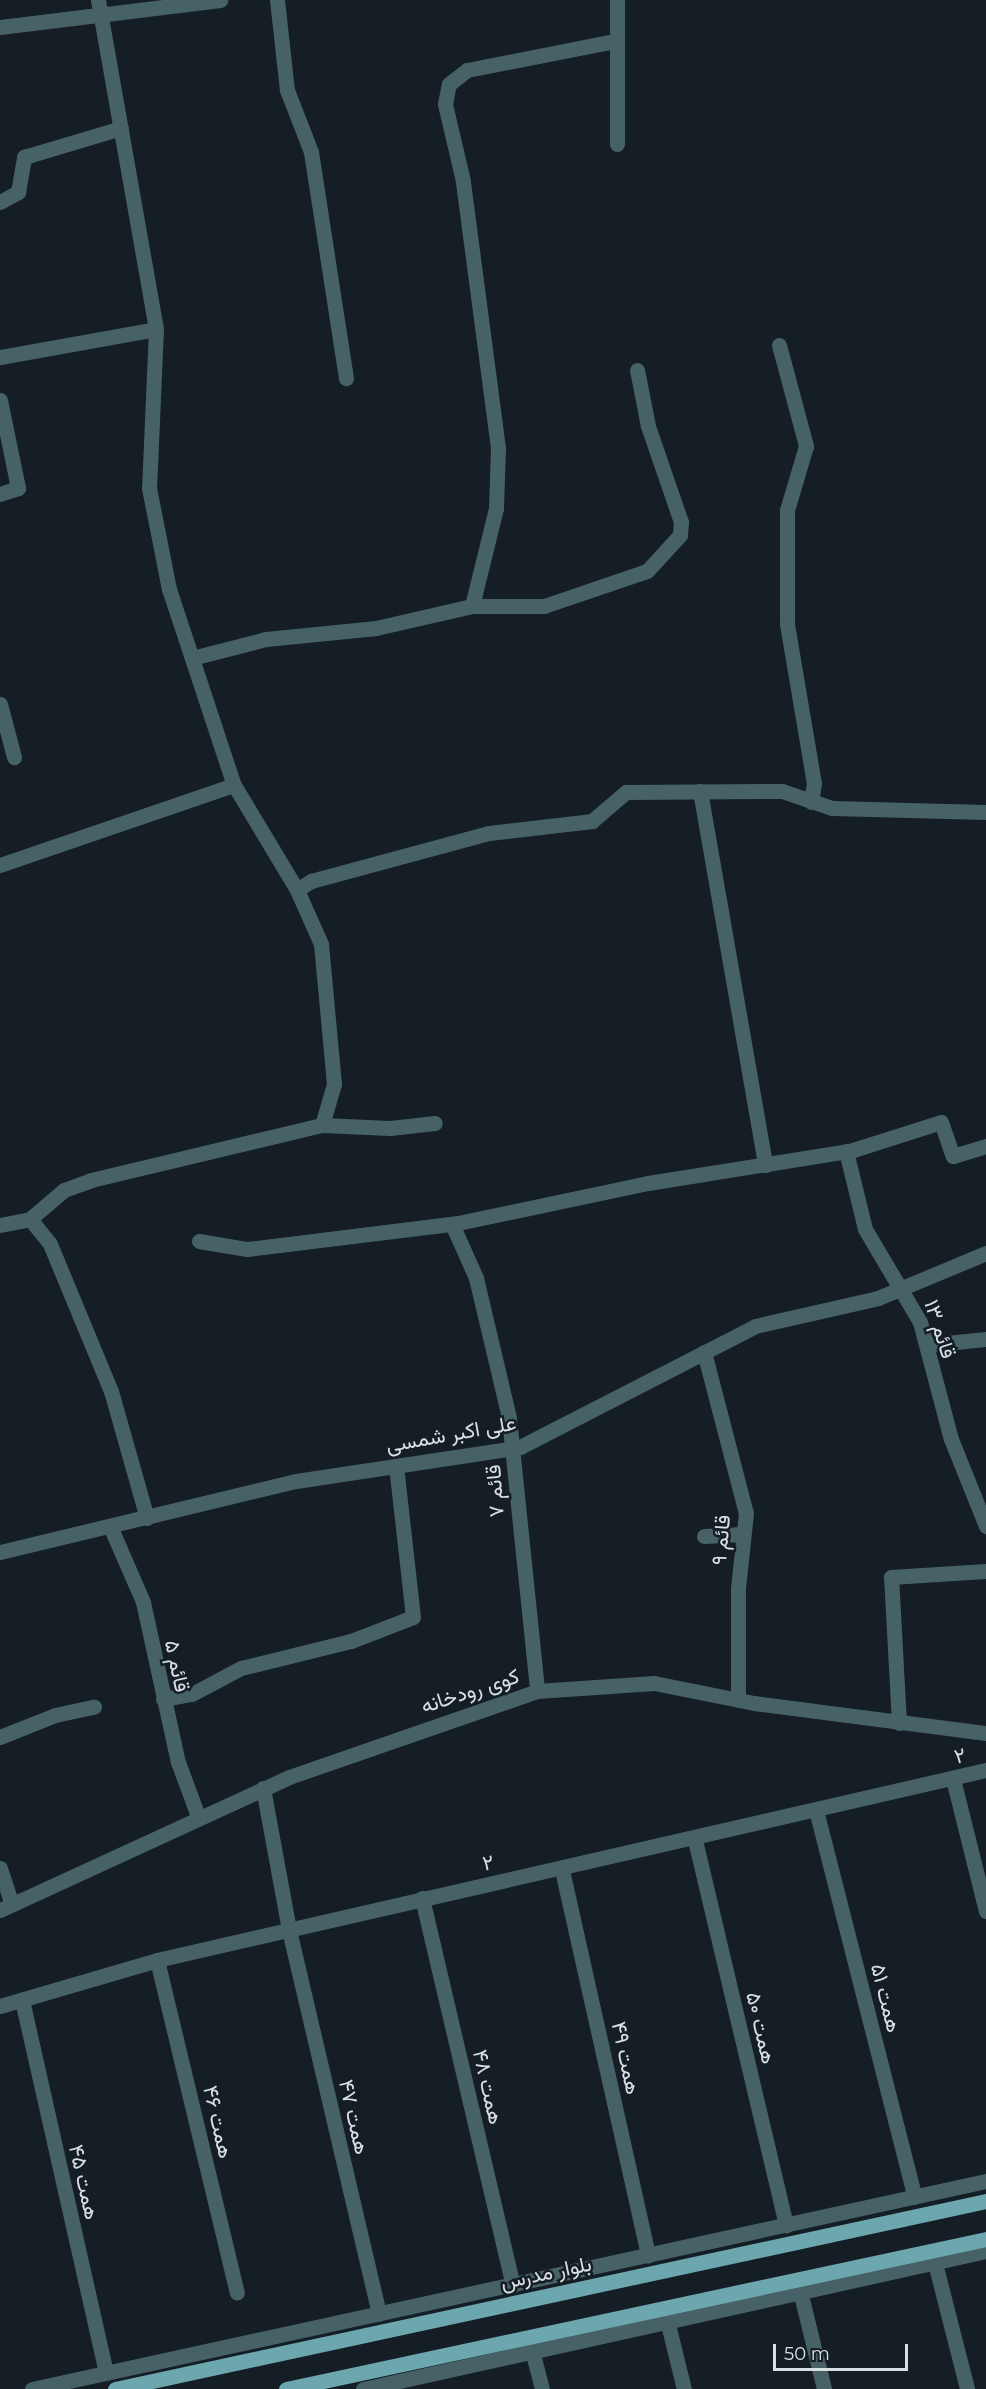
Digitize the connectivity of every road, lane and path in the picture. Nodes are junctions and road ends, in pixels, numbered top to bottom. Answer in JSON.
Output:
{"nodes":[{"id":1,"x":220,"y":0,"type":"edge"},
{"id":2,"x":277,"y":0,"type":"edge"},
{"id":3,"x":616,"y":0,"type":"edge"},
{"id":4,"x":99,"y":6,"type":"edge"},
{"id":5,"x":0,"y":27,"type":"edge"},
{"id":6,"x":615,"y":41,"type":"junction"},
{"id":7,"x":121,"y":128,"type":"junction"},
{"id":8,"x":617,"y":144,"type":"dead end"},
{"id":9,"x":0,"y":202,"type":"edge"},
{"id":10,"x":156,"y":329,"type":"junction"},
{"id":11,"x":779,"y":345,"type":"dead end"},
{"id":12,"x":0,"y":357,"type":"edge"},
{"id":13,"x":637,"y":369,"type":"dead end"},
{"id":14,"x":346,"y":378,"type":"dead end"},
{"id":15,"x":0,"y":400,"type":"edge"},
{"id":16,"x":0,"y":494,"type":"edge"},
{"id":17,"x":472,"y":606,"type":"junction"},
{"id":18,"x":192,"y":658,"type":"junction"},
{"id":19,"x":0,"y":704,"type":"edge"},
{"id":20,"x":14,"y":757,"type":"dead end"},
{"id":21,"x":234,"y":784,"type":"junction"},
{"id":22,"x":700,"y":791,"type":"junction"},
{"id":23,"x":811,"y":802,"type":"junction"},
{"id":24,"x":986,"y":812,"type":"edge"},
{"id":25,"x":0,"y":865,"type":"edge"},
{"id":26,"x":297,"y":890,"type":"junction"},
{"id":27,"x":435,"y":1123,"type":"dead end"},
{"id":28,"x":322,"y":1125,"type":"junction"},
{"id":29,"x":986,"y":1146,"type":"edge"},
{"id":30,"x":846,"y":1151,"type":"junction"},
{"id":31,"x":765,"y":1165,"type":"junction"},
{"id":32,"x":30,"y":1220,"type":"junction"},
{"id":33,"x":452,"y":1224,"type":"junction"},
{"id":34,"x":0,"y":1225,"type":"edge"},
{"id":35,"x":199,"y":1241,"type":"dead end"},
{"id":36,"x":986,"y":1253,"type":"edge"},
{"id":37,"x":902,"y":1287,"type":"junction"},
{"id":38,"x":986,"y":1340,"type":"edge"},
{"id":39,"x":927,"y":1345,"type":"junction"},
{"id":40,"x":704,"y":1352,"type":"junction"},
{"id":41,"x":513,"y":1448,"type":"junction"},
{"id":42,"x":396,"y":1466,"type":"junction"},
{"id":43,"x":147,"y":1518,"type":"junction"},
{"id":44,"x":110,"y":1526,"type":"junction"},
{"id":45,"x":986,"y":1526,"type":"edge"},
{"id":46,"x":742,"y":1534,"type":"junction"},
{"id":47,"x":704,"y":1536,"type":"dead end"},
{"id":48,"x":0,"y":1552,"type":"edge"},
{"id":49,"x":986,"y":1571,"type":"edge"},
{"id":50,"x":537,"y":1691,"type":"junction"},
{"id":51,"x":163,"y":1699,"type":"junction"},
{"id":52,"x":738,"y":1700,"type":"junction"},
{"id":53,"x":94,"y":1707,"type":"dead end"},
{"id":54,"x":899,"y":1723,"type":"junction"},
{"id":55,"x":986,"y":1733,"type":"edge"},
{"id":56,"x":0,"y":1737,"type":"edge"},
{"id":57,"x":986,"y":1770,"type":"edge"},
{"id":58,"x":953,"y":1779,"type":"junction"},
{"id":59,"x":263,"y":1788,"type":"junction"},
{"id":60,"x":816,"y":1810,"type":"junction"},
{"id":61,"x":198,"y":1816,"type":"junction"},
{"id":62,"x":695,"y":1840,"type":"junction"},
{"id":63,"x":0,"y":1868,"type":"edge"},
{"id":64,"x":562,"y":1870,"type":"junction"},
{"id":65,"x":422,"y":1898,"type":"junction"},
{"id":66,"x":6,"y":1907,"type":"edge"},
{"id":67,"x":986,"y":1911,"type":"edge"},
{"id":68,"x":289,"y":1929,"type":"junction"},
{"id":69,"x":157,"y":1960,"type":"junction"},
{"id":70,"x":22,"y":2000,"type":"junction"},
{"id":71,"x":0,"y":2006,"type":"edge"},
{"id":72,"x":986,"y":2181,"type":"edge"},
{"id":73,"x":915,"y":2197,"type":"junction"},
{"id":74,"x":986,"y":2201,"type":"edge"},
{"id":75,"x":786,"y":2225,"type":"junction"},
{"id":76,"x":986,"y":2239,"type":"edge"},
{"id":77,"x":986,"y":2252,"type":"edge"},
{"id":78,"x":648,"y":2256,"type":"junction"},
{"id":79,"x":934,"y":2263,"type":"junction"},
{"id":80,"x":560,"y":2275,"type":"junction"},
{"id":81,"x":513,"y":2285,"type":"junction"},
{"id":82,"x":565,"y":2291,"type":"junction"},
{"id":83,"x":800,"y":2291,"type":"junction"},
{"id":84,"x":237,"y":2293,"type":"dead end"},
{"id":85,"x":379,"y":2314,"type":"junction"},
{"id":86,"x":667,"y":2320,"type":"junction"},
{"id":87,"x":532,"y":2350,"type":"junction"},
{"id":88,"x":106,"y":2373,"type":"junction"},
{"id":89,"x":398,"y":2386,"type":"edge"},
{"id":90,"x":32,"y":2389,"type":"edge"},
{"id":91,"x":115,"y":2389,"type":"edge"},
{"id":92,"x":286,"y":2389,"type":"edge"},
{"id":93,"x":363,"y":2389,"type":"edge"},
{"id":94,"x":542,"y":2389,"type":"edge"},
{"id":95,"x":684,"y":2389,"type":"edge"},
{"id":96,"x":824,"y":2389,"type":"edge"},
{"id":97,"x":967,"y":2389,"type":"edge"}],
"edges":[{"from":1,"to":4,"type":"street"},
{"from":2,"to":14,"type":"street"},
{"from":3,"to":6,"type":"street"},
{"from":4,"to":5,"type":"street"},
{"from":4,"to":7,"type":"street"},
{"from":6,"to":8,"type":"street"},
{"from":6,"to":17,"type":"street"},
{"from":7,"to":9,"type":"street"},
{"from":7,"to":10,"type":"street"},
{"from":10,"to":12,"type":"street"},
{"from":10,"to":18,"type":"street"},
{"from":11,"to":23,"type":"street"},
{"from":13,"to":17,"type":"street"},
{"from":15,"to":16,"type":"street"},
{"from":17,"to":18,"type":"street"},
{"from":18,"to":21,"type":"street"},
{"from":19,"to":20,"type":"street"},
{"from":21,"to":25,"type":"street"},
{"from":21,"to":26,"type":"street"},
{"from":22,"to":23,"type":"street"},
{"from":22,"to":26,"type":"street"},
{"from":22,"to":31,"type":"street"},
{"from":23,"to":24,"type":"street"},
{"from":26,"to":28,"type":"street"},
{"from":27,"to":28,"type":"street"},
{"from":28,"to":32,"type":"street"},
{"from":29,"to":30,"type":"street"},
{"from":30,"to":31,"type":"street"},
{"from":30,"to":37,"type":"street","name":"قائم ۱۳"},
{"from":31,"to":33,"type":"street"},
{"from":32,"to":34,"type":"street"},
{"from":32,"to":43,"type":"street"},
{"from":33,"to":35,"type":"street"},
{"from":33,"to":41,"type":"street","name":"قائم ۷"},
{"from":36,"to":37,"type":"street","name":"علی اکبر شمسی"},
{"from":37,"to":39,"type":"street","name":"قائم ۱۳"},
{"from":37,"to":40,"type":"street","name":"علی اکبر شمسی"},
{"from":38,"to":39,"type":"street"},
{"from":39,"to":45,"type":"street","name":"قائم ۱۳"},
{"from":40,"to":41,"type":"street","name":"علی اکبر شمسی"},
{"from":40,"to":46,"type":"street","name":"قائم ۹"},
{"from":41,"to":42,"type":"street","name":"علی اکبر شمسی"},
{"from":41,"to":50,"type":"street","name":"قائم ۷"},
{"from":42,"to":43,"type":"street","name":"علی اکبر شمسی"},
{"from":42,"to":51,"type":"street"},
{"from":43,"to":44,"type":"street","name":"علی اکبر شمسی"},
{"from":44,"to":48,"type":"street","name":"علی اکبر شمسی"},
{"from":44,"to":51,"type":"street","name":"قائم ۵"},
{"from":46,"to":47,"type":"street"},
{"from":46,"to":52,"type":"street","name":"قائم ۹"},
{"from":49,"to":54,"type":"street"},
{"from":50,"to":52,"type":"street","name":"کوی رودخانه"},
{"from":50,"to":59,"type":"street","name":"کوی رودخانه"},
{"from":51,"to":61,"type":"street","name":"قائم ۵"},
{"from":52,"to":54,"type":"street","name":"کوی رودخانه"},
{"from":53,"to":56,"type":"street"},
{"from":54,"to":55,"type":"street","name":"کوی رودخانه"},
{"from":57,"to":58,"type":"street","name":"۲"},
{"from":58,"to":60,"type":"street","name":"۲"},
{"from":58,"to":67,"type":"street"},
{"from":59,"to":61,"type":"street","name":"کوی رودخانه"},
{"from":59,"to":68,"type":"street","name":"همت ۴۷"},
{"from":60,"to":62,"type":"street","name":"۲"},
{"from":60,"to":73,"type":"street","name":"همت ۵۱"},
{"from":61,"to":66,"type":"street","name":"کوی رودخانه"},
{"from":62,"to":64,"type":"street","name":"۲"},
{"from":62,"to":75,"type":"street","name":"همت ۵۰"},
{"from":63,"to":66,"type":"street"},
{"from":64,"to":65,"type":"street","name":"۲"},
{"from":64,"to":78,"type":"street","name":"همت ۴۹"},
{"from":65,"to":68,"type":"street","name":"۲"},
{"from":65,"to":81,"type":"street","name":"همت ۴۸"},
{"from":68,"to":69,"type":"street","name":"۲"},
{"from":68,"to":85,"type":"street","name":"همت ۴۷"},
{"from":69,"to":70,"type":"street","name":"۲"},
{"from":69,"to":84,"type":"street","name":"همت ۴۶"},
{"from":70,"to":71,"type":"street","name":"۲"},
{"from":70,"to":88,"type":"street","name":"همت ۴۵"},
{"from":72,"to":73,"type":"street"},
{"from":73,"to":75,"type":"street"},
{"from":74,"to":82,"type":"main road","name":"بلوار مدرس"},
{"from":75,"to":78,"type":"street"},
{"from":76,"to":92,"type":"main road"},
{"from":77,"to":79,"type":"street"},
{"from":78,"to":80,"type":"street"},
{"from":79,"to":83,"type":"street"},
{"from":79,"to":97,"type":"street"},
{"from":80,"to":81,"type":"street"},
{"from":80,"to":82,"type":"street"},
{"from":81,"to":85,"type":"street"},
{"from":82,"to":91,"type":"main road","name":"بلوار مدرس"},
{"from":83,"to":86,"type":"street"},
{"from":83,"to":96,"type":"street"},
{"from":85,"to":88,"type":"street"},
{"from":86,"to":87,"type":"street"},
{"from":86,"to":95,"type":"street"},
{"from":87,"to":89,"type":"street"},
{"from":87,"to":94,"type":"street"},
{"from":88,"to":90,"type":"street"},
{"from":89,"to":93,"type":"street"}]}
